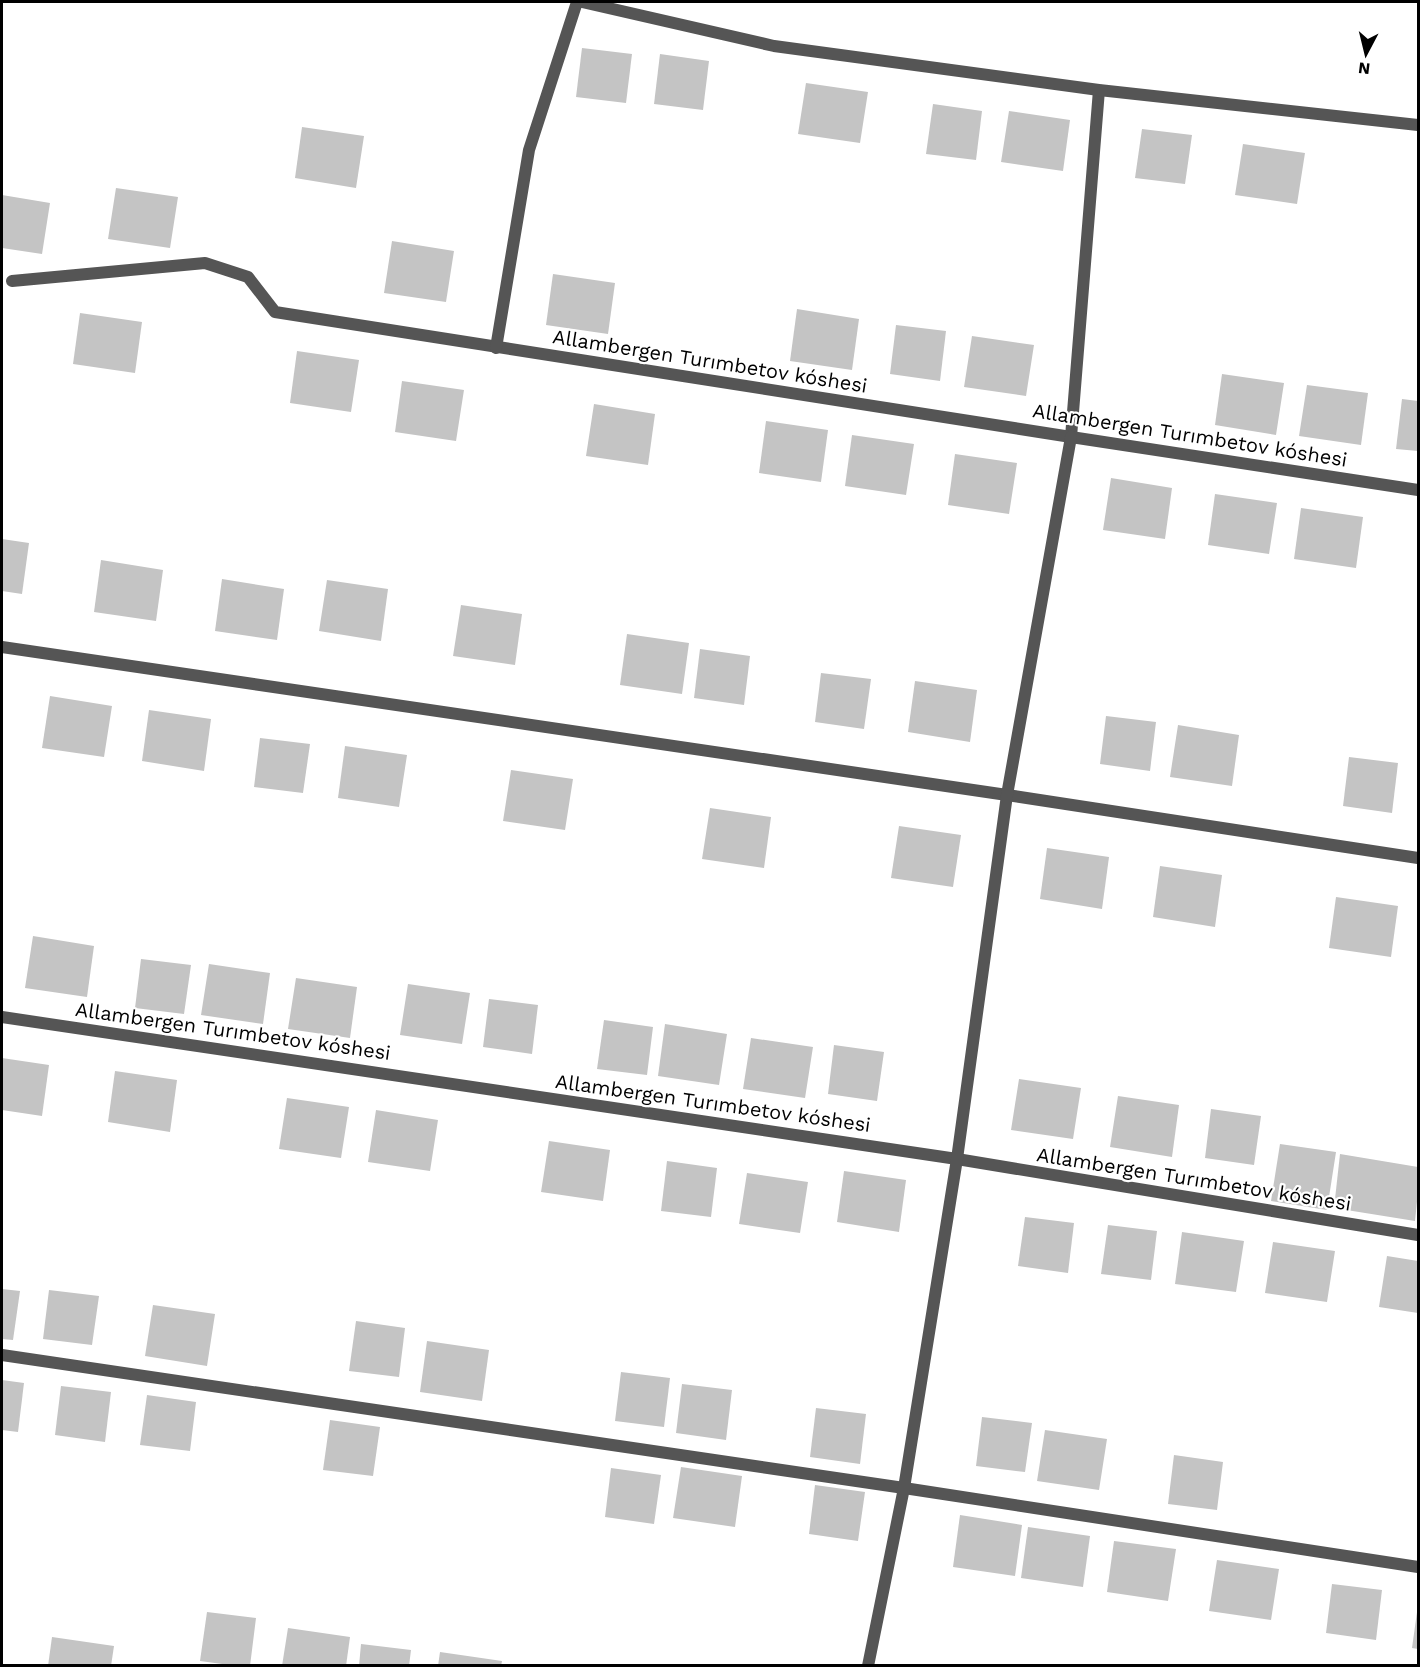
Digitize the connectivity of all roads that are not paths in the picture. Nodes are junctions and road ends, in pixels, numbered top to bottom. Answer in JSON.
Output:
{"nodes":[{"id":1,"x":577,"y":2,"type":"edge"},
{"id":2,"x":582,"y":2,"type":"edge"},
{"id":3,"x":1099,"y":90,"type":"junction"},
{"id":4,"x":1419,"y":124,"type":"edge"},
{"id":5,"x":12,"y":281,"type":"dead end"},
{"id":6,"x":496,"y":348,"type":"junction"},
{"id":7,"x":1071,"y":437,"type":"junction"},
{"id":8,"x":1419,"y":490,"type":"edge"},
{"id":9,"x":2,"y":647,"type":"edge"},
{"id":10,"x":1007,"y":795,"type":"junction"},
{"id":11,"x":1419,"y":858,"type":"edge"},
{"id":12,"x":2,"y":1017,"type":"edge"},
{"id":13,"x":957,"y":1160,"type":"junction"},
{"id":14,"x":1419,"y":1235,"type":"edge"},
{"id":15,"x":2,"y":1355,"type":"edge"},
{"id":16,"x":904,"y":1488,"type":"junction"},
{"id":17,"x":1419,"y":1567,"type":"edge"},
{"id":18,"x":868,"y":1665,"type":"edge"}],
"edges":[{"from":1,"to":6,"type":"street"},
{"from":2,"to":3,"type":"street"},
{"from":3,"to":4,"type":"street"},
{"from":3,"to":7,"type":"street"},
{"from":5,"to":6,"type":"street","name":"Allambergen Turımbetov kóshesi"},
{"from":6,"to":7,"type":"street","name":"Allambergen Turımbetov kóshesi"},
{"from":7,"to":8,"type":"street","name":"Allambergen Turımbetov kóshesi"},
{"from":7,"to":10,"type":"street"},
{"from":9,"to":10,"type":"street"},
{"from":10,"to":11,"type":"street"},
{"from":10,"to":13,"type":"street"},
{"from":12,"to":13,"type":"street","name":"Allambergen Turımbetov kóshesi"},
{"from":13,"to":14,"type":"street","name":"Allambergen Turımbetov kóshesi"},
{"from":13,"to":16,"type":"street"},
{"from":15,"to":16,"type":"street"},
{"from":16,"to":17,"type":"street"},
{"from":16,"to":18,"type":"street"}]}
